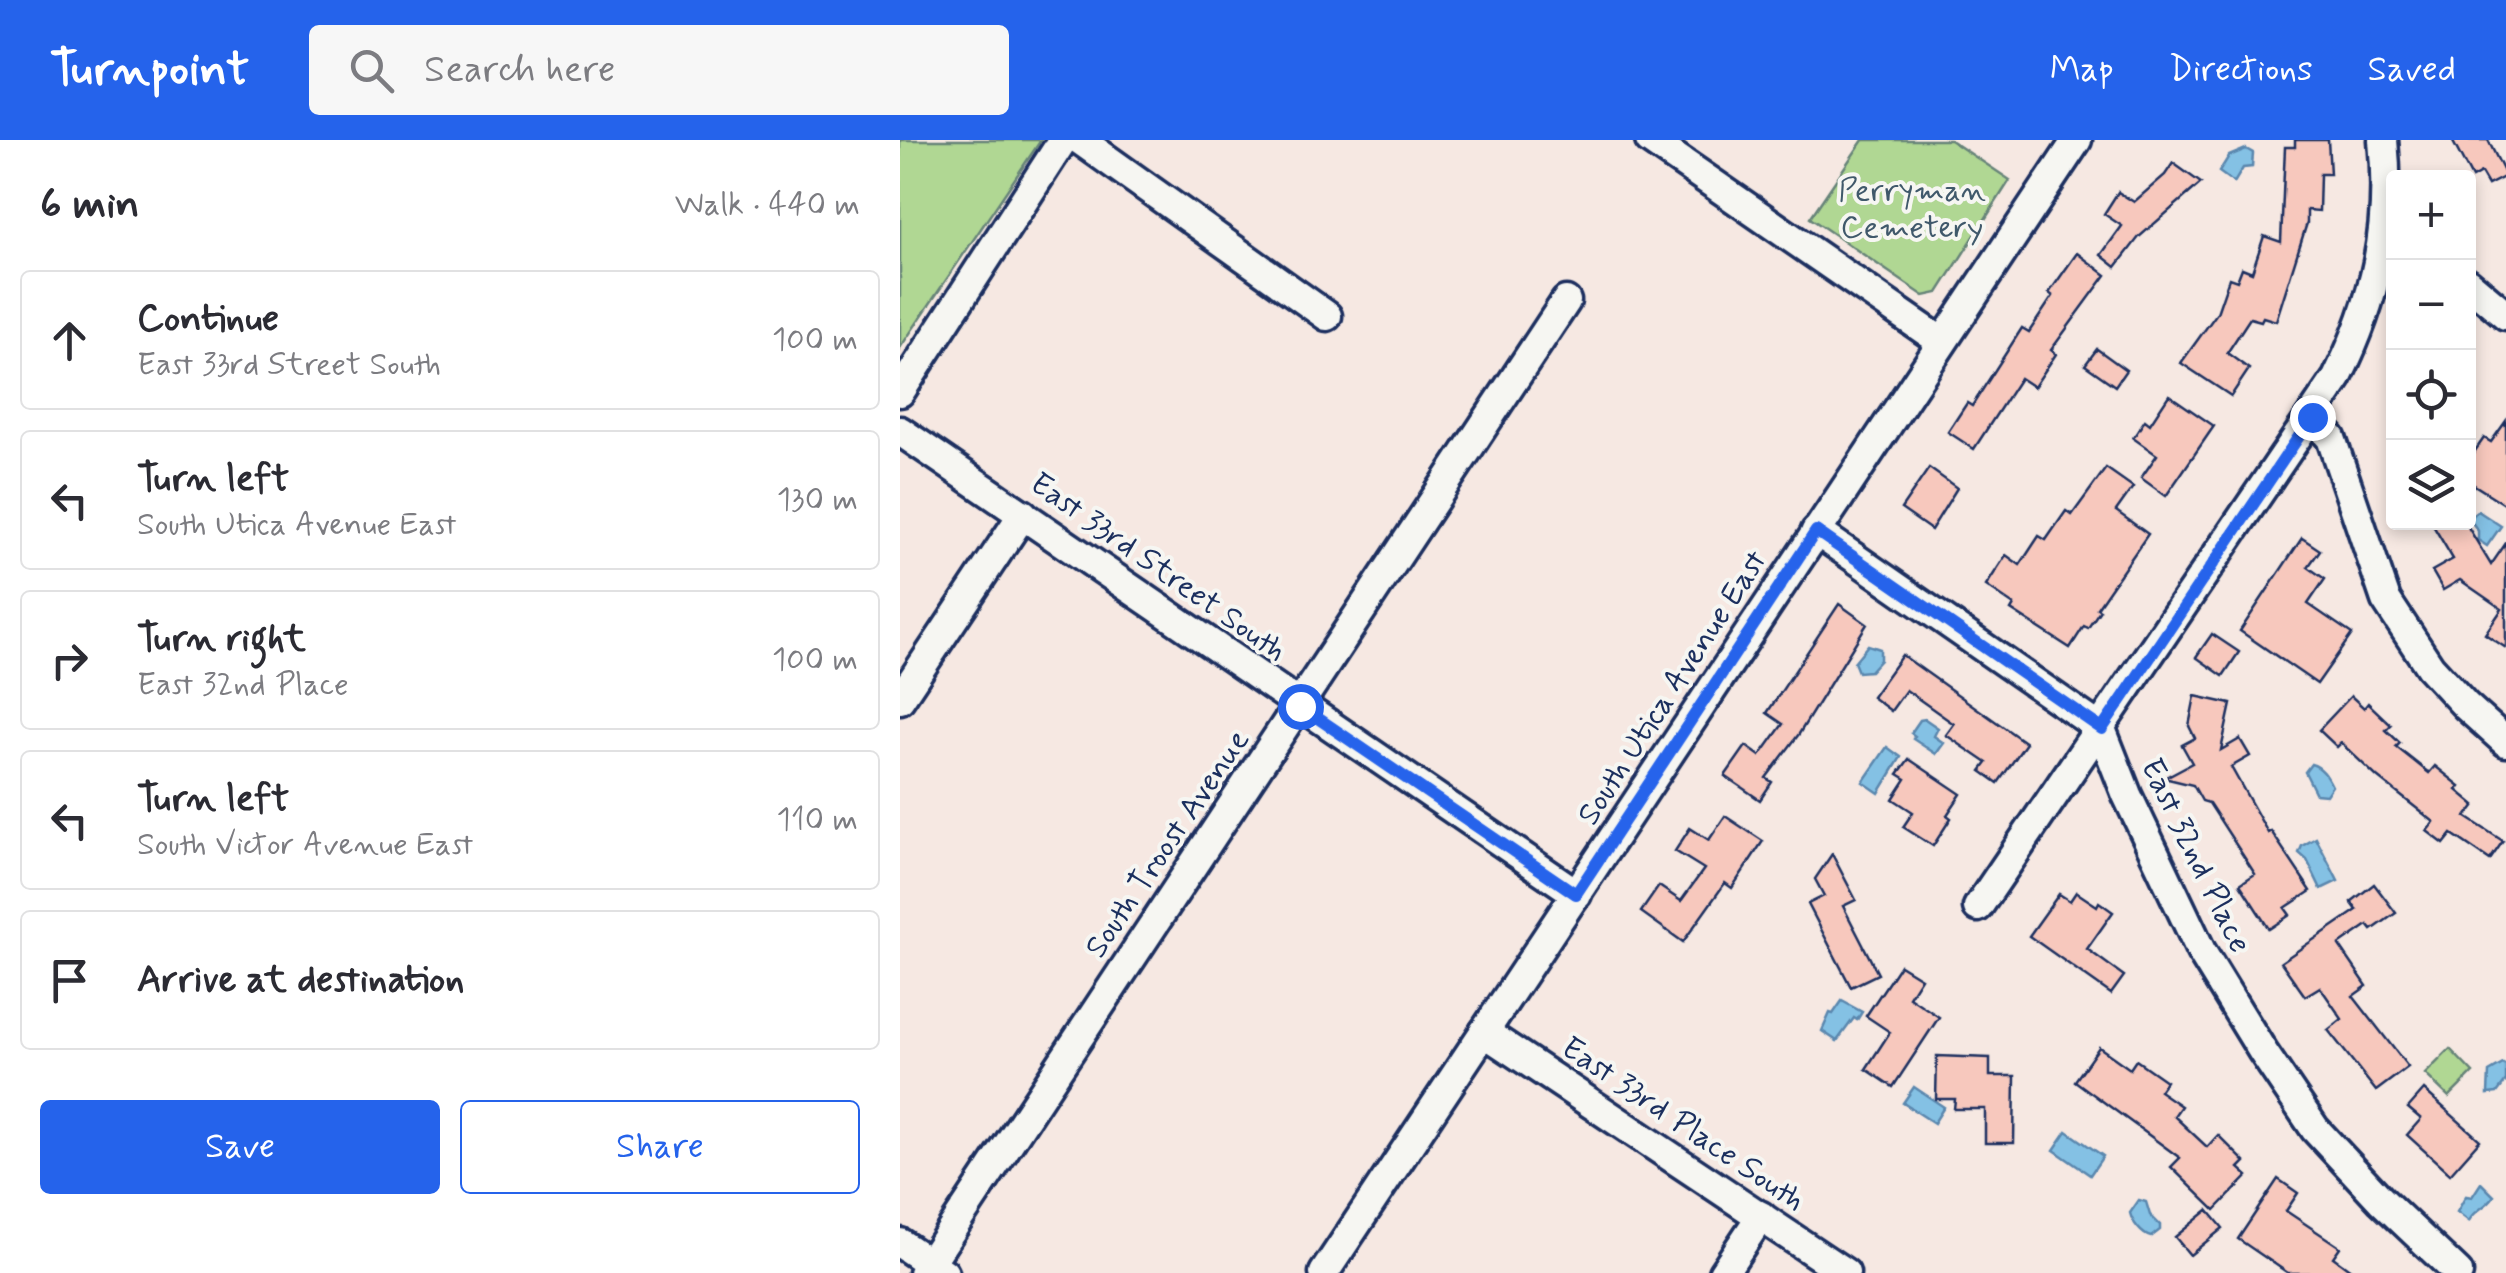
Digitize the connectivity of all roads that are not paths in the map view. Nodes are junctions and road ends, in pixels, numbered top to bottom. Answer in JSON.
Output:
{"nodes":[{"id":1,"x":1062,"y":140,"type":"edge"},
{"id":2,"x":1080,"y":140,"type":"edge"},
{"id":3,"x":1650,"y":140,"type":"edge"},
{"id":4,"x":2077,"y":140,"type":"edge"},
{"id":5,"x":2384,"y":140,"type":"edge"},
{"id":6,"x":2387,"y":170,"type":"edge"},
{"id":7,"x":2386,"y":229,"type":"edge"},
{"id":8,"x":2476,"y":289,"type":"edge"},
{"id":9,"x":1566,"y":301,"type":"dead end"},
{"id":10,"x":2506,"y":315,"type":"edge"},
{"id":11,"x":1327,"y":316,"type":"dead end"},
{"id":12,"x":1942,"y":342,"type":"junction"},
{"id":13,"x":900,"y":392,"type":"edge"},
{"id":14,"x":2312,"y":417,"type":"junction"},
{"id":15,"x":900,"y":431,"type":"edge"},
{"id":16,"x":1023,"y":514,"type":"junction"},
{"id":17,"x":1816,"y":531,"type":"junction"},
{"id":18,"x":900,"y":699,"type":"edge"},
{"id":19,"x":1300,"y":706,"type":"junction"},
{"id":20,"x":2102,"y":729,"type":"junction"},
{"id":21,"x":2506,"y":742,"type":"edge"},
{"id":22,"x":1576,"y":894,"type":"junction"},
{"id":23,"x":1978,"y":908,"type":"dead end"},
{"id":24,"x":1484,"y":1032,"type":"junction"},
{"id":25,"x":1761,"y":1216,"type":"junction"},
{"id":26,"x":900,"y":1242,"type":"edge"},
{"id":27,"x":932,"y":1270,"type":"edge"},
{"id":28,"x":1324,"y":1273,"type":"edge"},
{"id":29,"x":1722,"y":1273,"type":"edge"},
{"id":30,"x":1845,"y":1273,"type":"edge"},
{"id":31,"x":2458,"y":1273,"type":"edge"}],
"edges":[{"from":1,"to":13,"type":"street"},
{"from":2,"to":11,"type":"street"},
{"from":3,"to":12,"type":"street"},
{"from":4,"to":12,"type":"street","name":"South Utica Avenue East"},
{"from":5,"to":6,"type":"street"},
{"from":7,"to":14,"type":"street"},
{"from":8,"to":10,"type":"street"},
{"from":9,"to":19,"type":"street","name":"South Troost Avenue"},
{"from":12,"to":17,"type":"street","name":"South Utica Avenue East"},
{"from":14,"to":20,"type":"street"},
{"from":14,"to":21,"type":"street"},
{"from":15,"to":16,"type":"street","name":"East 33rd Street South"},
{"from":16,"to":18,"type":"street"},
{"from":16,"to":19,"type":"street","name":"East 33rd Street South"},
{"from":17,"to":20,"type":"street"},
{"from":17,"to":22,"type":"street","name":"South Utica Avenue East"},
{"from":19,"to":22,"type":"street","name":"East 33rd Street South"},
{"from":19,"to":27,"type":"street","name":"South Troost Avenue"},
{"from":20,"to":23,"type":"street"},
{"from":20,"to":31,"type":"street","name":"East 32nd Place"},
{"from":22,"to":24,"type":"street","name":"South Utica Avenue East"},
{"from":24,"to":25,"type":"street","name":"East 33rd Place South"},
{"from":24,"to":28,"type":"street","name":"South Utica Avenue East"},
{"from":25,"to":29,"type":"street"},
{"from":25,"to":30,"type":"street","name":"East 33rd Place South"},
{"from":26,"to":27,"type":"street"}]}
